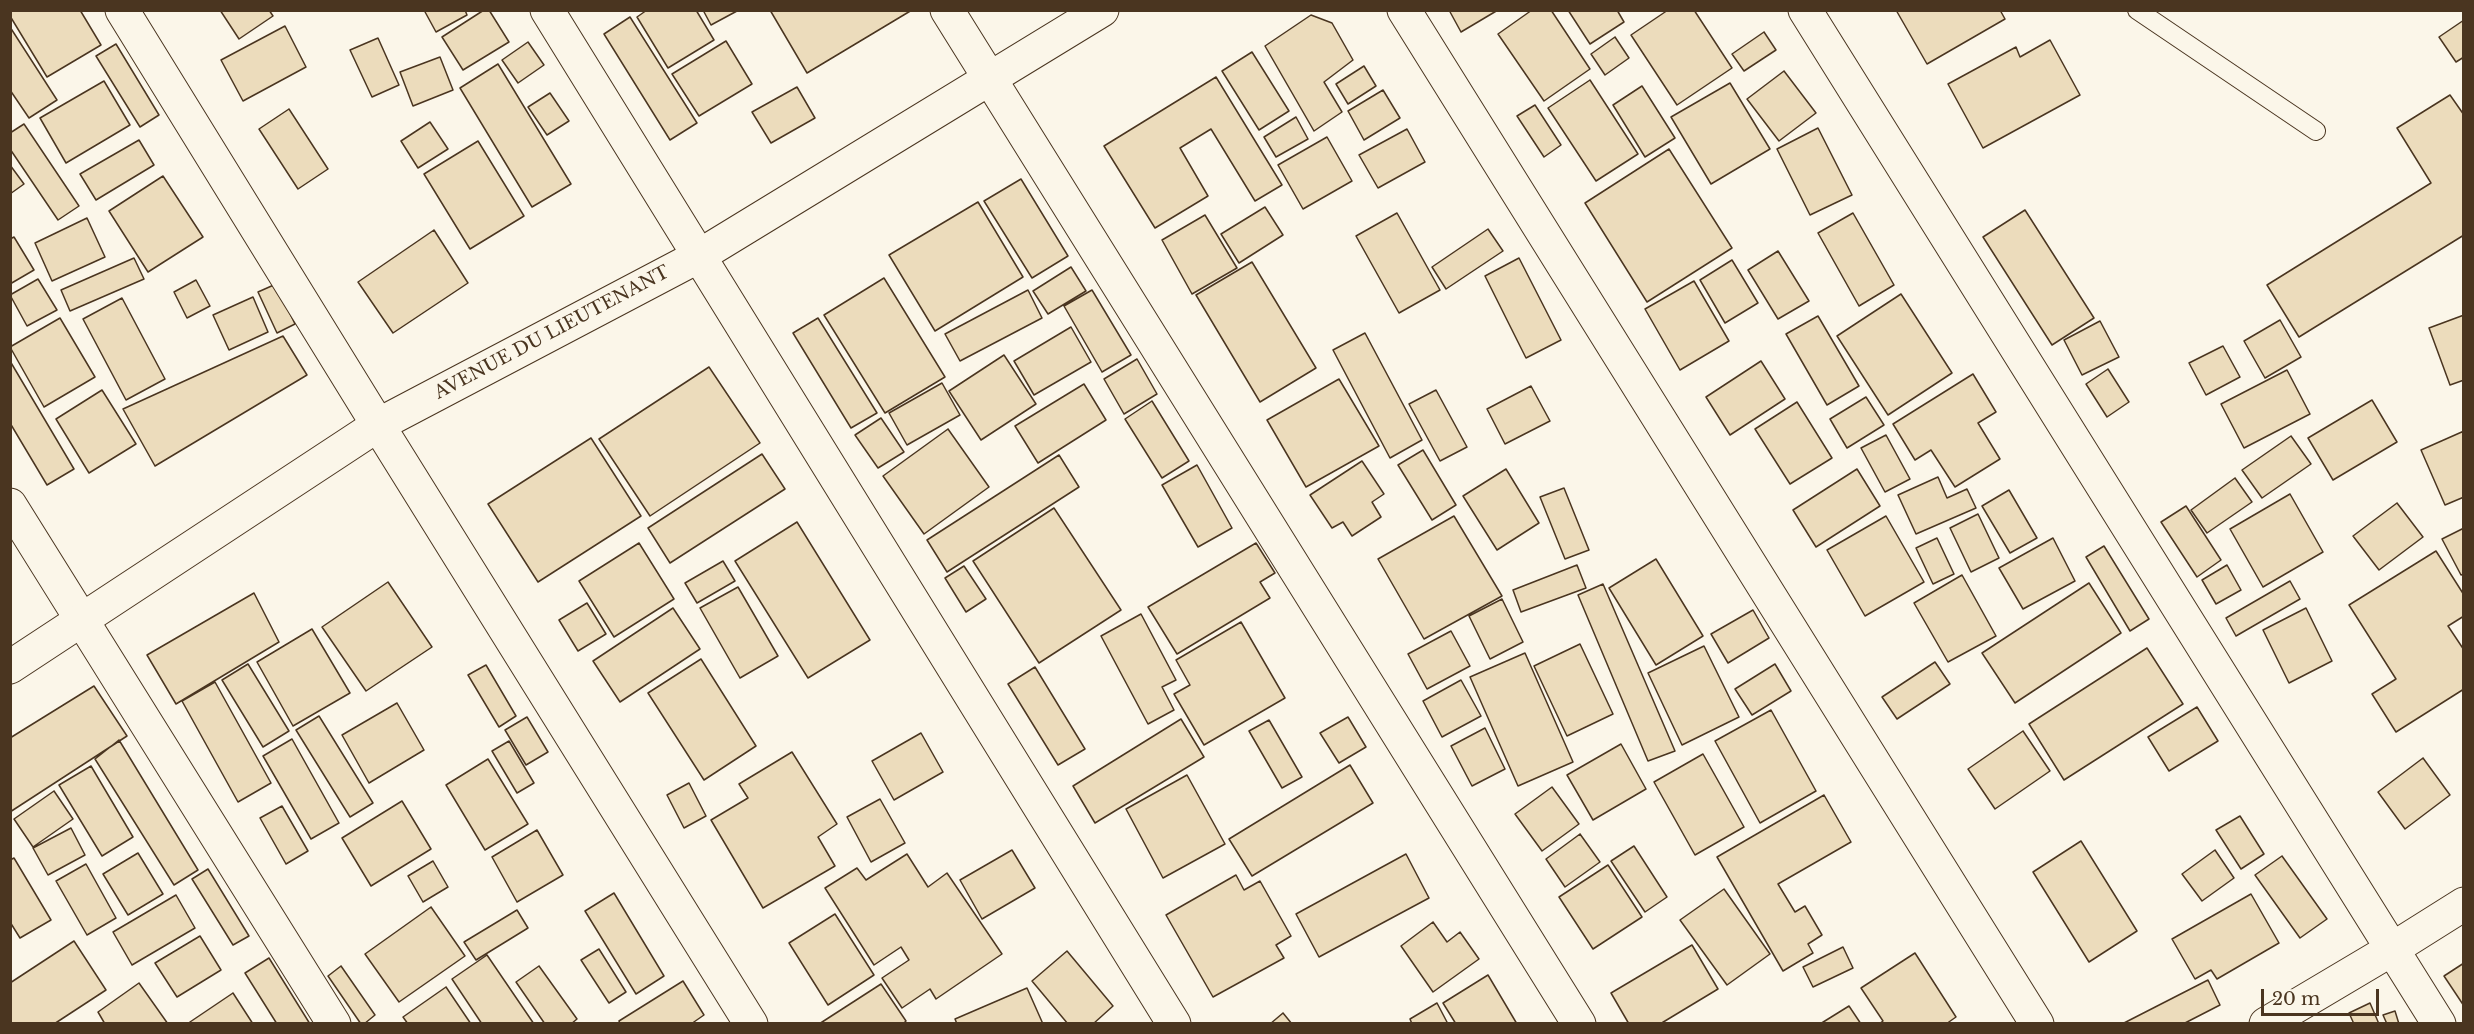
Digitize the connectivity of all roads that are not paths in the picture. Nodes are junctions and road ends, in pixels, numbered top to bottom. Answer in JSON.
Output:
{"nodes":[{"id":1,"x":122,"y":10,"type":"edge"},
{"id":2,"x":547,"y":10,"type":"edge"},
{"id":3,"x":947,"y":10,"type":"edge"},
{"id":4,"x":1102,"y":10,"type":"edge"},
{"id":5,"x":1404,"y":10,"type":"edge"},
{"id":6,"x":1805,"y":10,"type":"edge"},
{"id":7,"x":2137,"y":10,"type":"edge"},
{"id":8,"x":988,"y":80,"type":"junction"},
{"id":9,"x":2316,"y":130,"type":"dead end"},
{"id":10,"x":699,"y":256,"type":"junction"},
{"id":11,"x":378,"y":425,"type":"junction"},
{"id":12,"x":10,"y":505,"type":"edge"},
{"id":13,"x":82,"y":621,"type":"junction"},
{"id":14,"x":10,"y":667,"type":"edge"},
{"id":15,"x":2463,"y":904,"type":"edge"},
{"id":16,"x":2394,"y":948,"type":"junction"},
{"id":17,"x":334,"y":1023,"type":"edge"},
{"id":18,"x":751,"y":1023,"type":"edge"},
{"id":19,"x":1174,"y":1023,"type":"edge"},
{"id":20,"x":1579,"y":1023,"type":"edge"},
{"id":21,"x":2037,"y":1023,"type":"edge"},
{"id":22,"x":2266,"y":1023,"type":"edge"},
{"id":23,"x":2439,"y":1023,"type":"edge"}],
"edges":[{"from":1,"to":11,"type":"street"},
{"from":2,"to":10,"type":"street"},
{"from":3,"to":8,"type":"street"},
{"from":4,"to":8,"type":"street","name":"AVENUE DU LIEUTENANT"},
{"from":5,"to":21,"type":"street"},
{"from":6,"to":16,"type":"street"},
{"from":7,"to":9,"type":"lane"},
{"from":8,"to":10,"type":"street","name":"AVENUE DU LIEUTENANT"},
{"from":8,"to":20,"type":"street"},
{"from":10,"to":11,"type":"street","name":"AVENUE DU LIEUTENANT"},
{"from":10,"to":19,"type":"street"},
{"from":11,"to":13,"type":"street","name":"AVENUE DU LIEUTENANT"},
{"from":11,"to":18,"type":"street"},
{"from":12,"to":13,"type":"street"},
{"from":13,"to":14,"type":"street","name":"AVENUE DU LIEUTENANT"},
{"from":13,"to":17,"type":"street"},
{"from":15,"to":16,"type":"street"},
{"from":16,"to":22,"type":"street"},
{"from":16,"to":23,"type":"street"}]}
